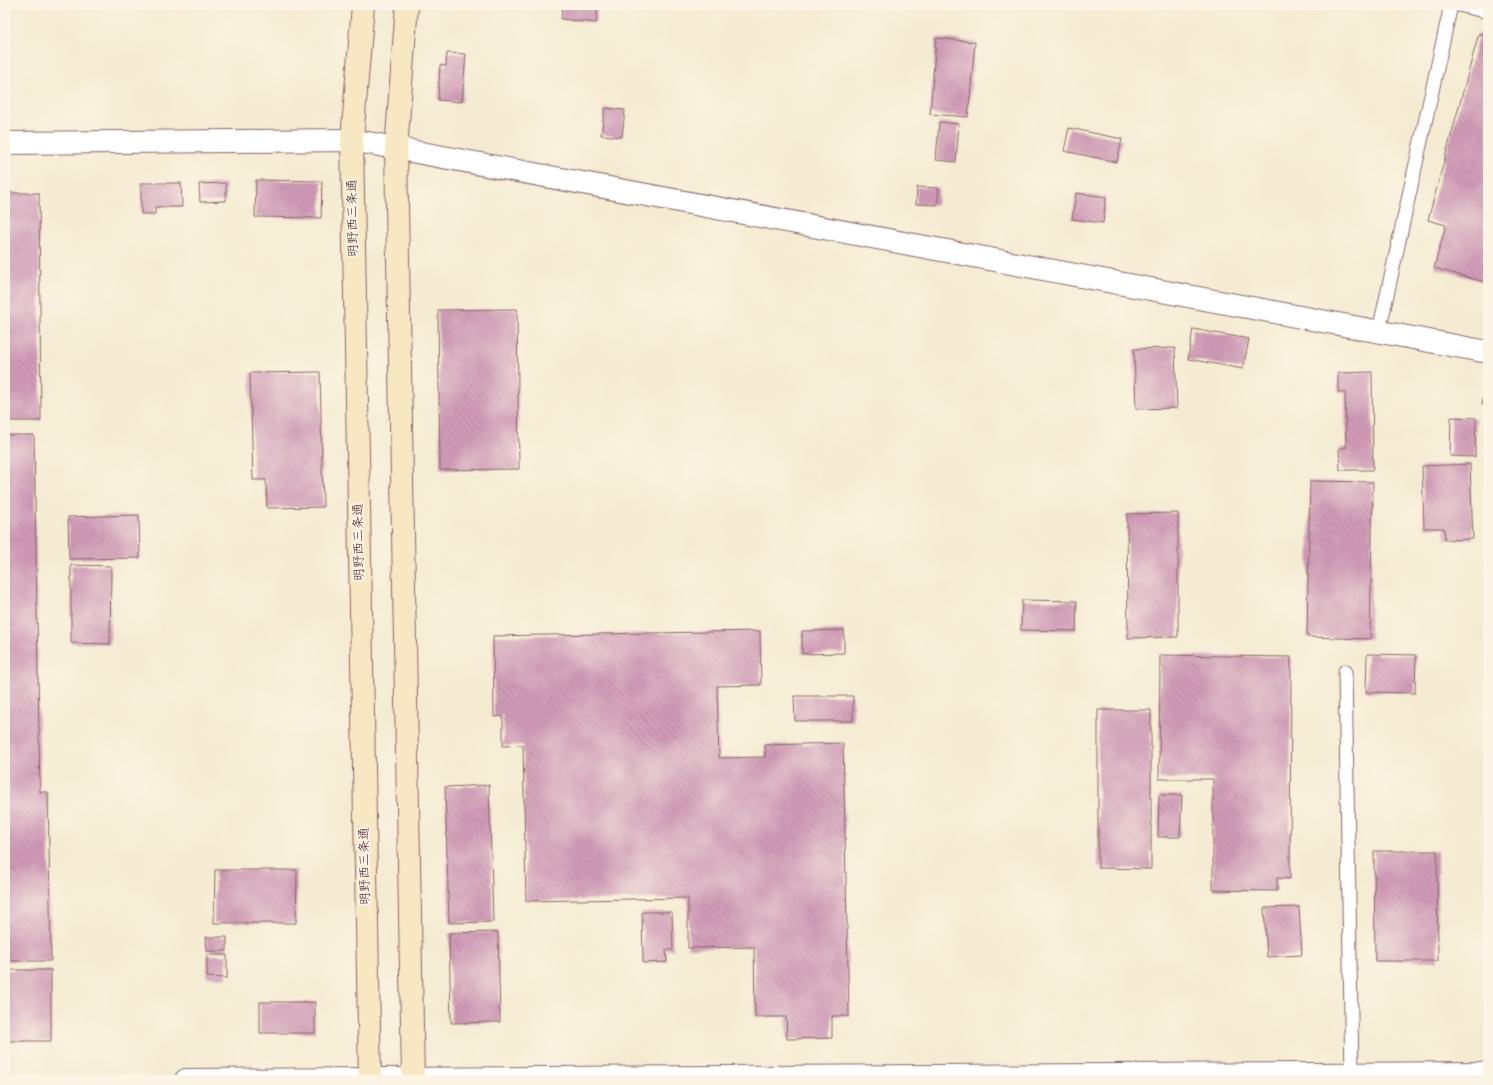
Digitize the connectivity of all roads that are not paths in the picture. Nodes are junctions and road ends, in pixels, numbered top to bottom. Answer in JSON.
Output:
{"nodes":[{"id":1,"x":363,"y":5,"type":"edge"},
{"id":2,"x":407,"y":5,"type":"edge"},
{"id":3,"x":1451,"y":5,"type":"edge"},
{"id":4,"x":1458,"y":5,"type":"edge"},
{"id":5,"x":1488,"y":12,"type":"edge"},
{"id":6,"x":352,"y":140,"type":"junction"},
{"id":7,"x":5,"y":143,"type":"edge"},
{"id":8,"x":396,"y":149,"type":"junction"},
{"id":9,"x":1379,"y":331,"type":"junction"},
{"id":10,"x":1488,"y":352,"type":"edge"},
{"id":11,"x":1345,"y":671,"type":"dead end"},
{"id":12,"x":1488,"y":1073,"type":"edge"},
{"id":13,"x":1352,"y":1074,"type":"junction"},
{"id":14,"x":1242,"y":1077,"type":"edge"},
{"id":15,"x":1009,"y":1078,"type":"edge"},
{"id":16,"x":370,"y":1079,"type":"edge"},
{"id":17,"x":413,"y":1079,"type":"edge"},
{"id":18,"x":186,"y":1080,"type":"edge"},
{"id":19,"x":209,"y":1080,"type":"edge"}],
"edges":[{"from":1,"to":6,"type":"street","name":"明野西三条通"},
{"from":2,"to":8,"type":"street"},
{"from":3,"to":9,"type":"lane"},
{"from":4,"to":5,"type":"lane"},
{"from":6,"to":7,"type":"street"},
{"from":6,"to":8,"type":"street"},
{"from":6,"to":16,"type":"street","name":"明野西三条通"},
{"from":8,"to":9,"type":"street"},
{"from":8,"to":17,"type":"street"},
{"from":9,"to":10,"type":"street"},
{"from":11,"to":13,"type":"lane"},
{"from":12,"to":13,"type":"street"},
{"from":13,"to":14,"type":"street"},
{"from":14,"to":15,"type":"street"},
{"from":15,"to":17,"type":"street"},
{"from":16,"to":17,"type":"street"},
{"from":16,"to":19,"type":"street"},
{"from":18,"to":19,"type":"street"}]}
